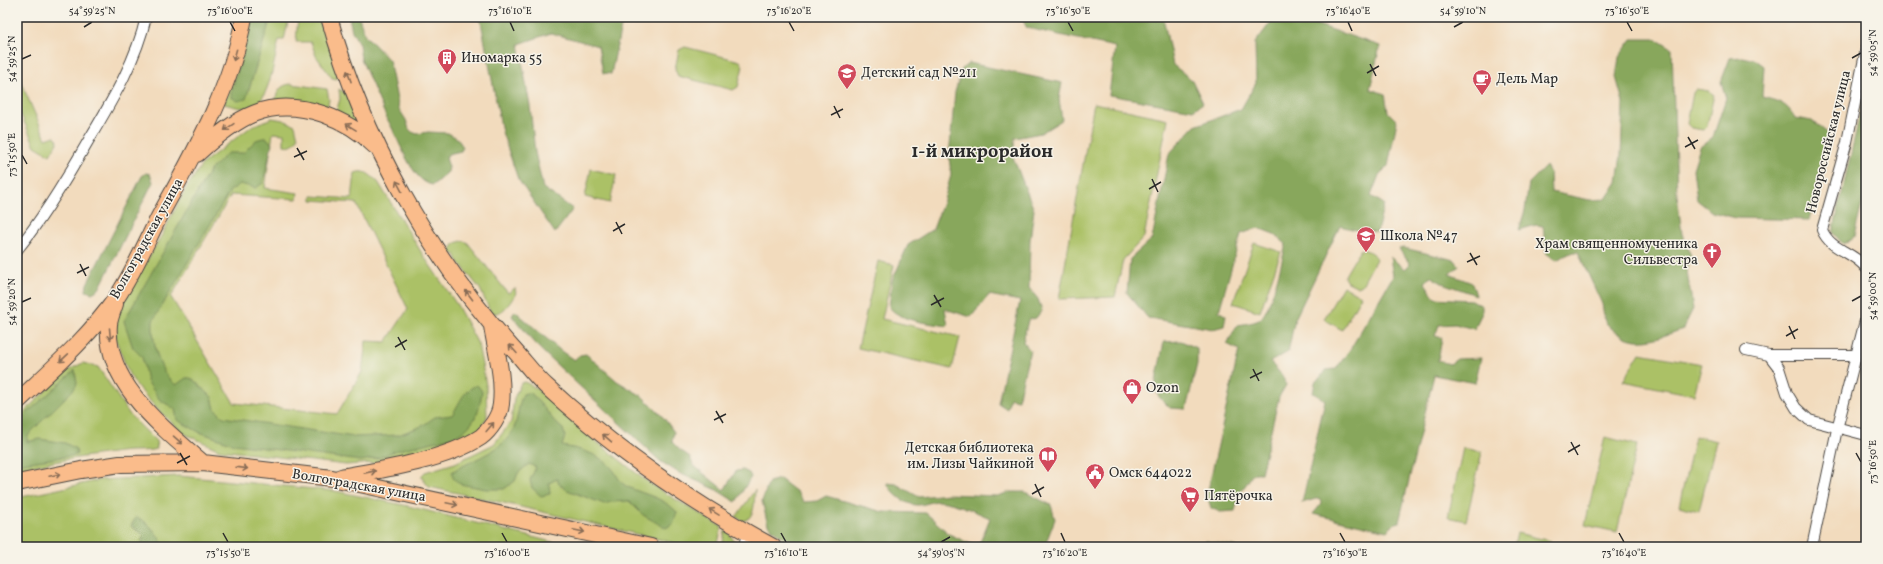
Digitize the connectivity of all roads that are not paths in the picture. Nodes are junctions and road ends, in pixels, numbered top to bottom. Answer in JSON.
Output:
{"nodes":[{"id":1,"x":146,"y":17,"type":"edge"},
{"id":2,"x":244,"y":17,"type":"edge"},
{"id":3,"x":329,"y":17,"type":"edge"},
{"id":4,"x":1866,"y":49,"type":"edge"},
{"id":5,"x":381,"y":151,"type":"junction"},
{"id":6,"x":190,"y":160,"type":"junction"},
{"id":7,"x":17,"y":250,"type":"edge"},
{"id":8,"x":1866,"y":268,"type":"edge"},
{"id":9,"x":117,"y":296,"type":"junction"},
{"id":10,"x":1866,"y":317,"type":"edge"},
{"id":11,"x":492,"y":326,"type":"junction"},
{"id":12,"x":1746,"y":350,"type":"dead end"},
{"id":13,"x":1768,"y":355,"type":"junction"},
{"id":14,"x":1856,"y":355,"type":"junction"},
{"id":15,"x":17,"y":402,"type":"edge"},
{"id":16,"x":1837,"y":429,"type":"junction"},
{"id":17,"x":1866,"y":435,"type":"edge"},
{"id":18,"x":204,"y":463,"type":"junction"},
{"id":19,"x":332,"y":478,"type":"junction"},
{"id":20,"x":17,"y":483,"type":"edge"},
{"id":21,"x":746,"y":539,"type":"edge"},
{"id":22,"x":651,"y":547,"type":"edge"},
{"id":23,"x":773,"y":547,"type":"edge"},
{"id":24,"x":1812,"y":547,"type":"edge"}],
"edges":[{"from":1,"to":7,"type":"street"},
{"from":2,"to":6,"type":"main road","name":"Волгоградская улица","one_way":true},
{"from":5,"to":3,"type":"main road","one_way":true},
{"from":4,"to":8,"type":"street","name":"Новороссийская улица"},
{"from":5,"to":6,"type":"main road","one_way":true},
{"from":11,"to":5,"type":"main road","one_way":true},
{"from":6,"to":9,"type":"main road","name":"Волгоградская улица"},
{"from":9,"to":15,"type":"main road","name":"Волгоградская улица","one_way":true},
{"from":9,"to":18,"type":"main road","one_way":true},
{"from":10,"to":14,"type":"street"},
{"from":19,"to":11,"type":"main road","one_way":true},
{"from":21,"to":11,"type":"main road","one_way":true},
{"from":12,"to":13,"type":"street"},
{"from":13,"to":14,"type":"street"},
{"from":13,"to":16,"type":"street"},
{"from":14,"to":16,"type":"street"},
{"from":16,"to":17,"type":"street"},
{"from":16,"to":24,"type":"street"},
{"from":18,"to":19,"type":"main road","name":"Волгоградская улица","one_way":true},
{"from":20,"to":18,"type":"main road","name":"Волгоградская улица","one_way":true},
{"from":19,"to":22,"type":"main road","name":"Волгоградская улица","one_way":true},
{"from":21,"to":23,"type":"main road"}]}
